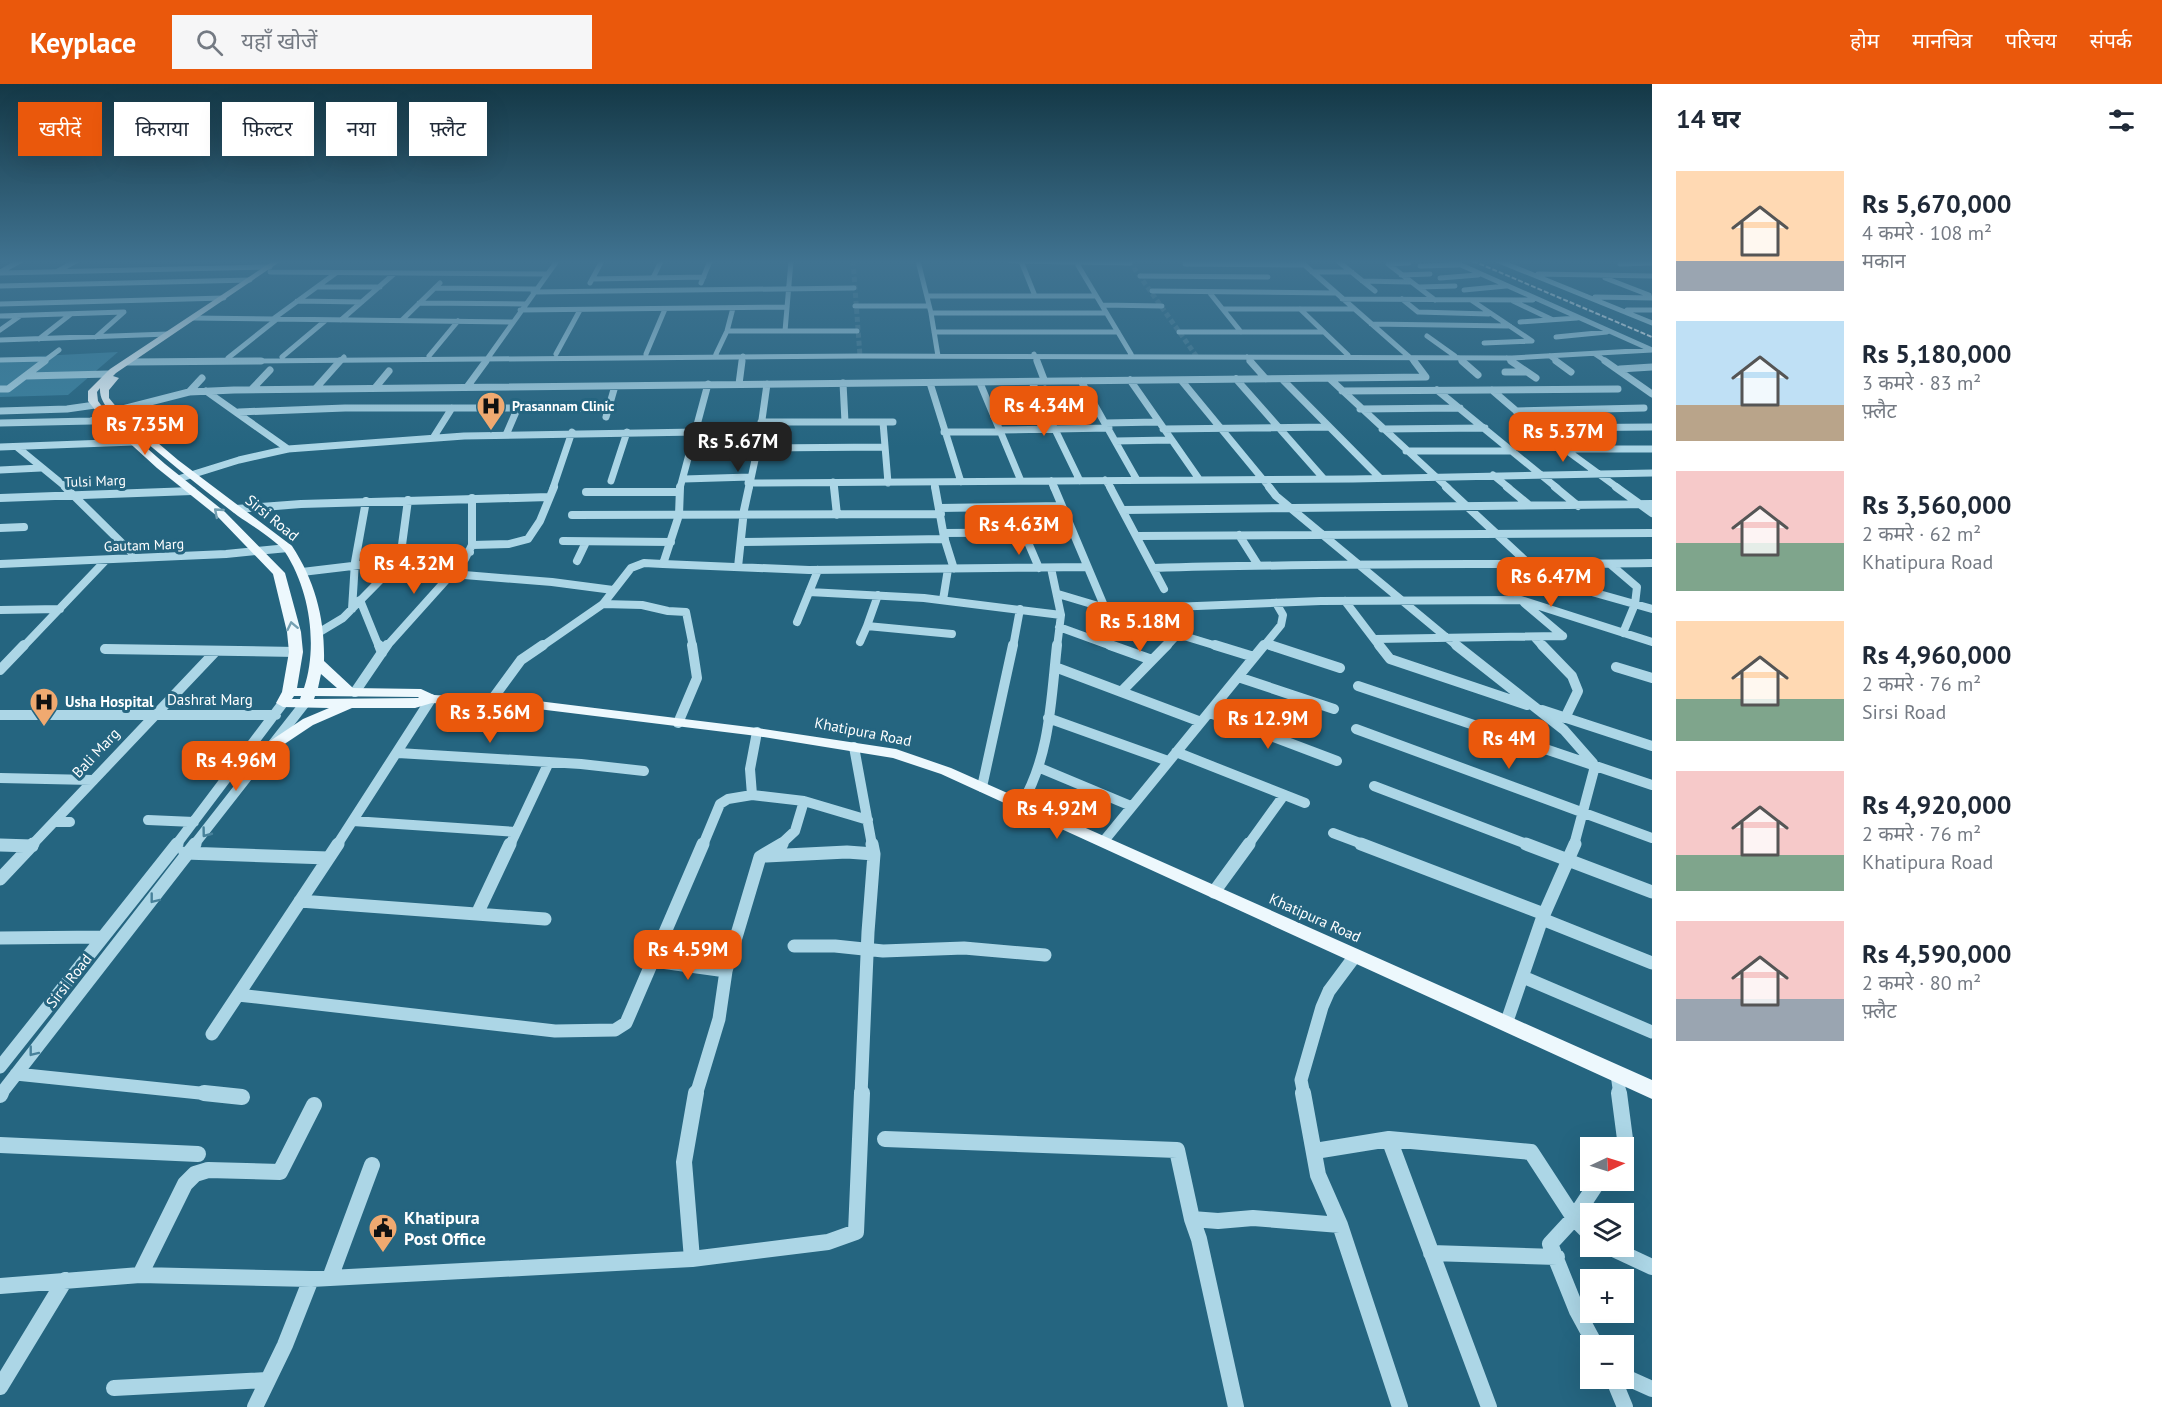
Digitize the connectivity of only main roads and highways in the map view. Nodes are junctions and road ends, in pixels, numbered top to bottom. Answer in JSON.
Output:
{"nodes":[{"id":1,"x":188,"y":323,"type":"edge"},
{"id":2,"x":190,"y":323,"type":"edge"},
{"id":3,"x":135,"y":360,"type":"junction"},
{"id":4,"x":108,"y":414,"type":"junction"},
{"id":5,"x":316,"y":661,"type":"junction"},
{"id":6,"x":352,"y":696,"type":"junction"},
{"id":7,"x":308,"y":697,"type":"junction"},
{"id":8,"x":283,"y":703,"type":"joint"},
{"id":9,"x":269,"y":748,"type":"road end"},
{"id":10,"x":1652,"y":1090,"type":"edge"}],
"edges":[{"from":1,"to":3,"type":"main road"},
{"from":2,"to":3,"type":"main road"},
{"from":3,"to":4,"type":"main road"},
{"from":3,"to":4,"type":"main road","name":"Sirsi Road"},
{"from":4,"to":5,"type":"main road","name":"Sirsi Road"},
{"from":8,"to":4,"type":"main road","name":"Sirsi Road","one_way":true},
{"from":5,"to":6,"type":"main road"},
{"from":5,"to":7,"type":"main road","name":"Sirsi Road"},
{"from":6,"to":7,"type":"main road","name":"Khatipura Road"},
{"from":6,"to":9,"type":"main road"},
{"from":6,"to":10,"type":"main road","name":"Khatipura Road"},
{"from":7,"to":8,"type":"main road","name":"Khatipura Road"}]}
